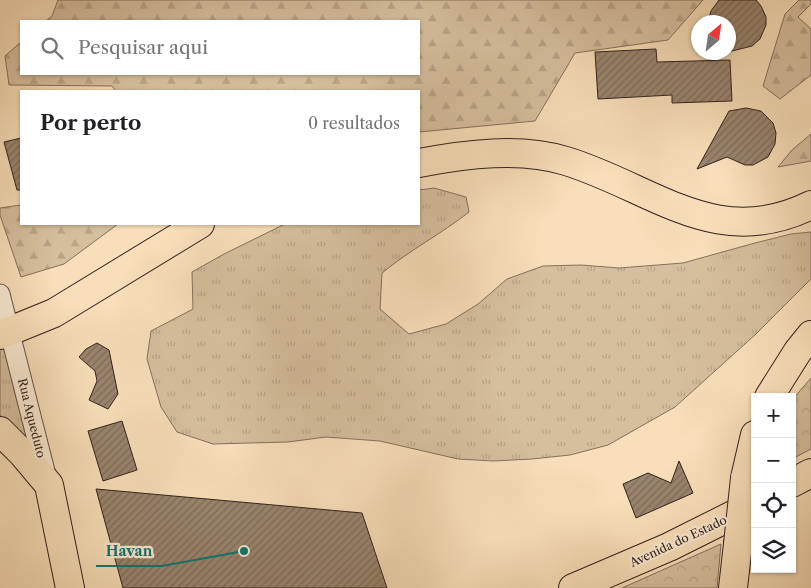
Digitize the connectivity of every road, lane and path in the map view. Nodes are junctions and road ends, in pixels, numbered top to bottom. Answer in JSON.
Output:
{"nodes":[{"id":1,"x":420,"y":162,"type":"edge"},
{"id":2,"x":811,"y":205,"type":"edge"},
{"id":3,"x":198,"y":225,"type":"edge"},
{"id":4,"x":0,"y":294,"type":"edge"},
{"id":5,"x":5,"y":334,"type":"edge"},
{"id":6,"x":811,"y":335,"type":"edge"},
{"id":7,"x":772,"y":393,"type":"edge"},
{"id":8,"x":0,"y":431,"type":"edge"},
{"id":9,"x":754,"y":438,"type":"edge"},
{"id":10,"x":811,"y":473,"type":"edge"},
{"id":11,"x":794,"y":483,"type":"edge"},
{"id":12,"x":49,"y":485,"type":"junction"},
{"id":13,"x":751,"y":506,"type":"edge"},
{"id":14,"x":70,"y":588,"type":"edge"},
{"id":15,"x":573,"y":588,"type":"edge"},
{"id":16,"x":733,"y":588,"type":"edge"}],
"edges":[{"from":1,"to":2,"type":"main road"},
{"from":3,"to":5,"type":"main road"},
{"from":4,"to":5,"type":"street","name":"Rua Aqueduto"},
{"from":5,"to":12,"type":"street","name":"Rua Aqueduto"},
{"from":6,"to":7,"type":"main road"},
{"from":8,"to":12,"type":"main road"},
{"from":9,"to":16,"type":"main road","bridge":true},
{"from":10,"to":11,"type":"main road"},
{"from":12,"to":14,"type":"main road"},
{"from":13,"to":15,"type":"main road","name":"Avenida do Estado"}]}
